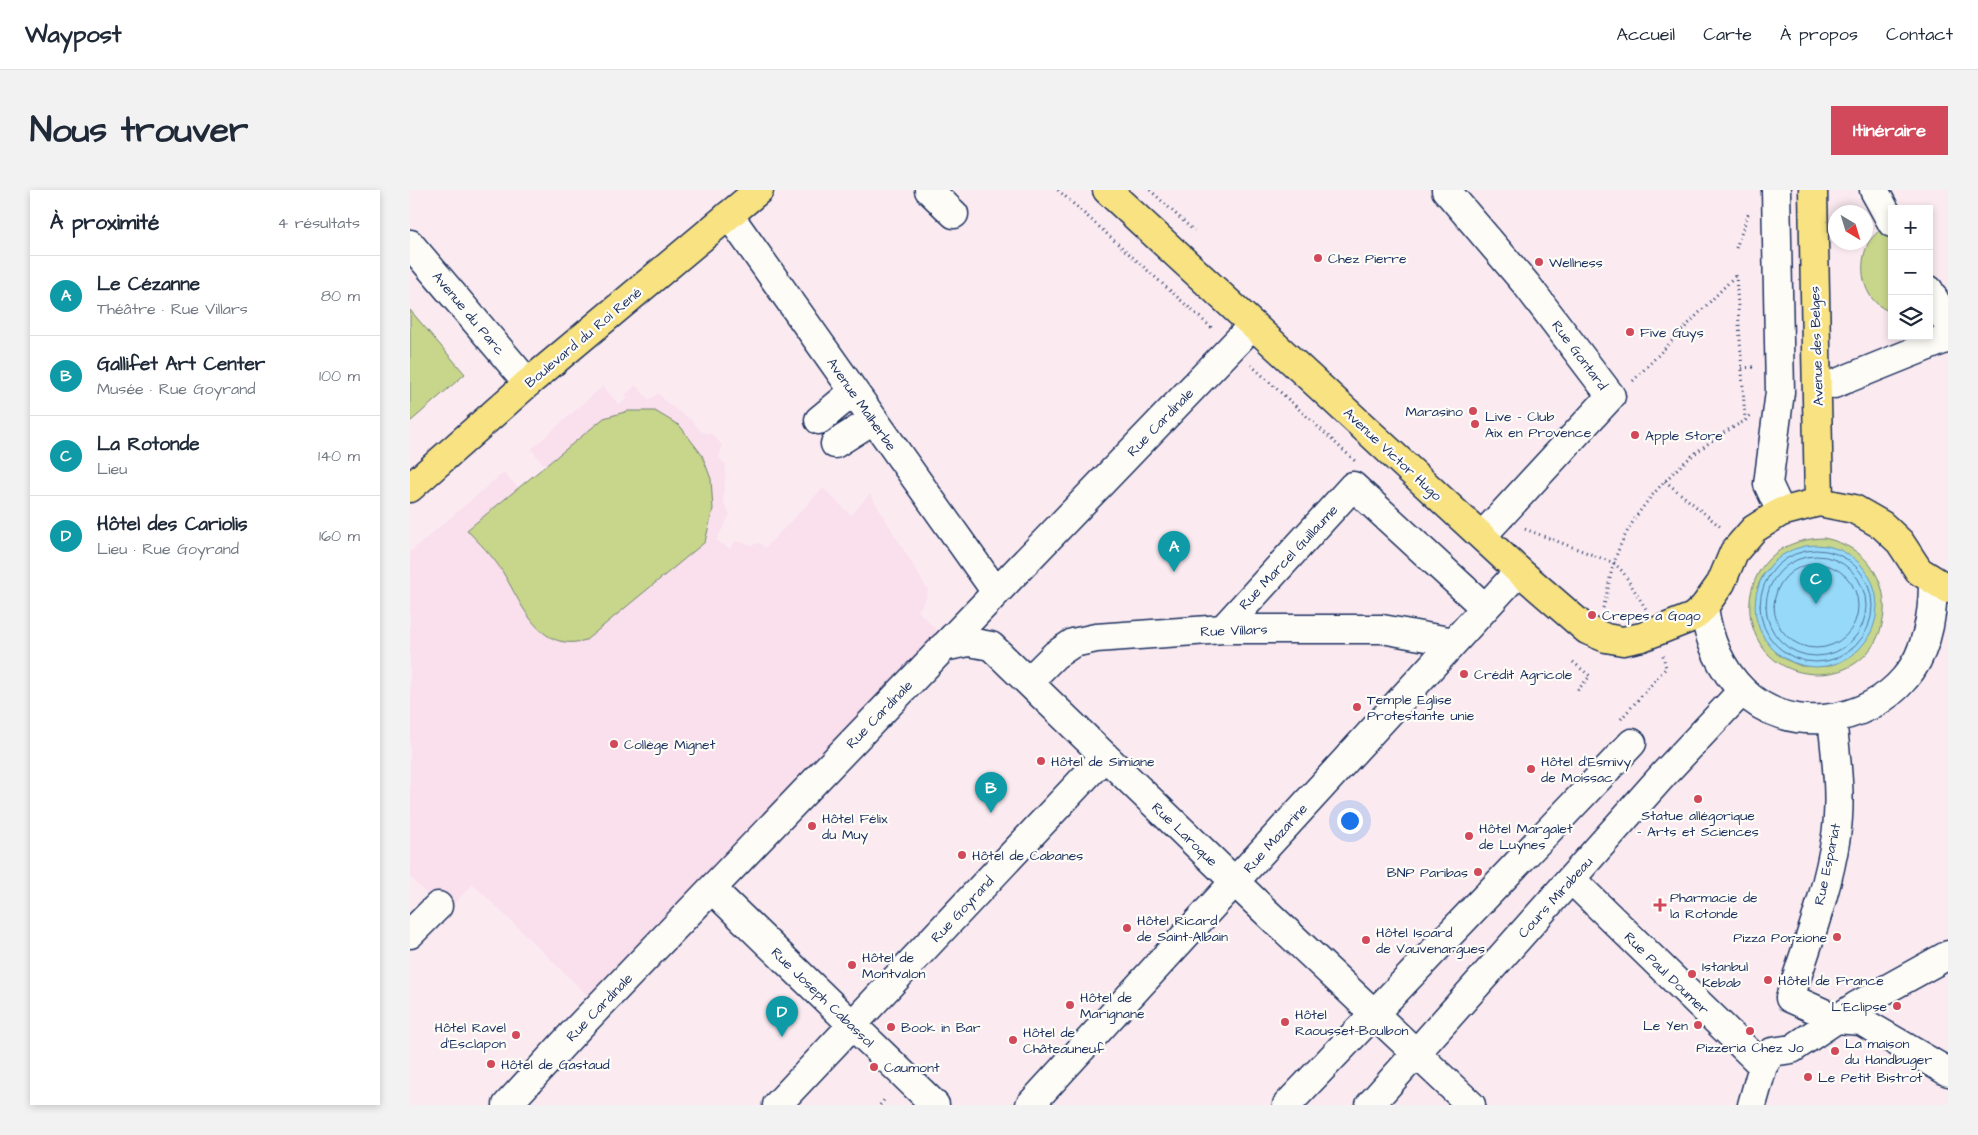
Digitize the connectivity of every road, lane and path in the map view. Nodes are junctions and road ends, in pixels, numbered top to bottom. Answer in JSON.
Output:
{"nodes":[{"id":1,"x":929,"y":190,"type":"edge"},
{"id":2,"x":1058,"y":190,"type":"edge"},
{"id":3,"x":1107,"y":190,"type":"edge"},
{"id":4,"x":1446,"y":190,"type":"edge"},
{"id":5,"x":1776,"y":190,"type":"edge"},
{"id":6,"x":1813,"y":190,"type":"edge"},
{"id":7,"x":1874,"y":190,"type":"edge"},
{"id":8,"x":741,"y":200,"type":"edge"},
{"id":9,"x":1751,"y":207,"type":"dead end"},
{"id":10,"x":954,"y":214,"type":"dead end"},
{"id":11,"x":1888,"y":215,"type":"edge"},
{"id":12,"x":410,"y":244,"type":"edge"},
{"id":13,"x":1736,"y":248,"type":"dead end"},
{"id":14,"x":1932,"y":295,"type":"edge"},
{"id":15,"x":1948,"y":324,"type":"edge"},
{"id":16,"x":1253,"y":325,"type":"junction"},
{"id":17,"x":1948,"y":338,"type":"edge"},
{"id":18,"x":1232,"y":347,"type":"junction"},
{"id":19,"x":1645,"y":368,"type":"dead end"},
{"id":20,"x":528,"y":383,"type":"junction"},
{"id":21,"x":1834,"y":384,"type":"dead end"},
{"id":22,"x":853,"y":392,"type":"junction"},
{"id":23,"x":819,"y":420,"type":"dead end"},
{"id":24,"x":874,"y":420,"type":"junction"},
{"id":25,"x":835,"y":444,"type":"dead end"},
{"id":26,"x":1357,"y":476,"type":"junction"},
{"id":27,"x":1665,"y":482,"type":"junction"},
{"id":28,"x":410,"y":488,"type":"edge"},
{"id":29,"x":1819,"y":502,"type":"junction"},
{"id":30,"x":1781,"y":512,"type":"junction"},
{"id":31,"x":1500,"y":516,"type":"junction"},
{"id":32,"x":1482,"y":536,"type":"junction"},
{"id":33,"x":1740,"y":543,"type":"junction"},
{"id":34,"x":1614,"y":563,"type":"junction"},
{"id":35,"x":1519,"y":571,"type":"junction"},
{"id":36,"x":996,"y":592,"type":"junction"},
{"id":37,"x":1938,"y":592,"type":"edge"},
{"id":38,"x":1704,"y":607,"type":"junction"},
{"id":39,"x":1485,"y":608,"type":"junction"},
{"id":40,"x":1603,"y":608,"type":"dead end"},
{"id":41,"x":1648,"y":612,"type":"dead end"},
{"id":42,"x":1223,"y":629,"type":"junction"},
{"id":43,"x":1454,"y":642,"type":"junction"},
{"id":44,"x":944,"y":647,"type":"junction"},
{"id":45,"x":1661,"y":647,"type":"dead end"},
{"id":46,"x":1574,"y":662,"type":"dead end"},
{"id":47,"x":1028,"y":681,"type":"junction"},
{"id":48,"x":1742,"y":690,"type":"junction"},
{"id":49,"x":1576,"y":692,"type":"dead end"},
{"id":50,"x":1832,"y":718,"type":"junction"},
{"id":51,"x":1626,"y":731,"type":"joint"},
{"id":52,"x":1105,"y":756,"type":"junction"},
{"id":53,"x":1571,"y":879,"type":"junction"},
{"id":54,"x":1235,"y":881,"type":"junction"},
{"id":55,"x":712,"y":888,"type":"junction"},
{"id":56,"x":438,"y":906,"type":"dead end"},
{"id":57,"x":410,"y":934,"type":"edge"},
{"id":58,"x":1948,"y":955,"type":"edge"},
{"id":59,"x":1373,"y":1014,"type":"junction"},
{"id":60,"x":1837,"y":1019,"type":"junction"},
{"id":61,"x":852,"y":1025,"type":"junction"},
{"id":62,"x":1416,"y":1054,"type":"junction"},
{"id":63,"x":1763,"y":1066,"type":"junction"},
{"id":64,"x":1948,"y":1072,"type":"edge"},
{"id":65,"x":884,"y":1100,"type":"dead end"},
{"id":66,"x":1756,"y":1104,"type":"edge"},
{"id":67,"x":508,"y":1105,"type":"edge"},
{"id":68,"x":777,"y":1105,"type":"edge"},
{"id":69,"x":880,"y":1105,"type":"edge"},
{"id":70,"x":935,"y":1105,"type":"edge"},
{"id":71,"x":1030,"y":1105,"type":"edge"},
{"id":72,"x":1287,"y":1105,"type":"edge"},
{"id":73,"x":1370,"y":1105,"type":"edge"},
{"id":74,"x":1471,"y":1105,"type":"edge"}],
"edges":[{"from":1,"to":10,"type":"street"},
{"from":2,"to":18,"type":"path"},
{"from":3,"to":16,"type":"main road","name":"Avenue Victor Hugo"},
{"from":4,"to":31,"type":"street","name":"Rue Gontard"},
{"from":5,"to":30,"type":"street"},
{"from":6,"to":29,"type":"main road","name":"Avenue des Belges"},
{"from":7,"to":11,"type":"street"},
{"from":8,"to":20,"type":"main road","name":"Boulevard du Roi René"},
{"from":8,"to":22,"type":"street","name":"Avenue Malherbe"},
{"from":9,"to":13,"type":"path"},
{"from":12,"to":20,"type":"street","name":"Avenue du Parc"},
{"from":14,"to":15,"type":"street"},
{"from":16,"to":18,"type":"street","name":"Rue Cardinale"},
{"from":16,"to":32,"type":"main road","name":"Avenue Victor Hugo"},
{"from":17,"to":21,"type":"street"},
{"from":18,"to":26,"type":"path"},
{"from":18,"to":36,"type":"street","name":"Rue Cardinale"},
{"from":19,"to":27,"type":"path"},
{"from":20,"to":28,"type":"main road","name":"Boulevard du Roi René"},
{"from":22,"to":23,"type":"street"},
{"from":22,"to":24,"type":"street","name":"Avenue Malherbe"},
{"from":24,"to":25,"type":"street"},
{"from":24,"to":36,"type":"street","name":"Avenue Malherbe"},
{"from":26,"to":39,"type":"street"},
{"from":26,"to":42,"type":"street","name":"Rue Marcel Guillaume"},
{"from":27,"to":33,"type":"path"},
{"from":27,"to":34,"type":"path"},
{"from":29,"to":30,"type":"main road"},
{"from":29,"to":37,"type":"main road"},
{"from":30,"to":33,"type":"main road"},
{"from":31,"to":32,"type":"street","name":"Rue Gontard"},
{"from":31,"to":34,"type":"path"},
{"from":32,"to":35,"type":"main road","name":"Avenue Victor Hugo"},
{"from":33,"to":38,"type":"main road"},
{"from":34,"to":40,"type":"path"},
{"from":34,"to":41,"type":"path"},
{"from":35,"to":38,"type":"main road","name":"Avenue Victor Hugo"},
{"from":35,"to":39,"type":"street","name":"Rue Mazarine"},
{"from":36,"to":44,"type":"street","name":"Rue Cardinale"},
{"from":37,"to":50,"type":"street"},
{"from":38,"to":48,"type":"street"},
{"from":39,"to":43,"type":"street","name":"Rue Mazarine"},
{"from":42,"to":43,"type":"street","name":"Rue Villars"},
{"from":42,"to":47,"type":"street","name":"Rue Villars"},
{"from":43,"to":54,"type":"street","name":"Rue Mazarine"},
{"from":44,"to":47,"type":"street","name":"Rue Laroque"},
{"from":44,"to":55,"type":"street","name":"Rue Cardinale"},
{"from":45,"to":51,"type":"path"},
{"from":46,"to":49,"type":"path"},
{"from":47,"to":52,"type":"street","name":"Rue Laroque"},
{"from":48,"to":50,"type":"street"},
{"from":48,"to":53,"type":"street","name":"Cours Mirabeau"},
{"from":50,"to":60,"type":"street","name":"Rue Espariat"},
{"from":51,"to":59,"type":"street"},
{"from":52,"to":54,"type":"street","name":"Rue Laroque"},
{"from":52,"to":61,"type":"street","name":"Rue Goyrand"},
{"from":53,"to":62,"type":"street","name":"Cours Mirabeau"},
{"from":53,"to":63,"type":"street","name":"Rue Paul Doumer"},
{"from":54,"to":59,"type":"street","name":"Rue Laroque"},
{"from":54,"to":71,"type":"street","name":"Rue Mazarine"},
{"from":55,"to":61,"type":"street","name":"Rue Joseph Cabassol"},
{"from":55,"to":67,"type":"street","name":"Rue Cardinale"},
{"from":56,"to":57,"type":"street"},
{"from":58,"to":60,"type":"street"},
{"from":59,"to":62,"type":"street","name":"Rue Laroque"},
{"from":59,"to":72,"type":"street"},
{"from":60,"to":63,"type":"street"},
{"from":60,"to":64,"type":"street"},
{"from":61,"to":68,"type":"street","name":"Rue Goyrand"},
{"from":61,"to":70,"type":"street","name":"Rue Joseph Cabassol"},
{"from":62,"to":73,"type":"street","name":"Cours Mirabeau"},
{"from":62,"to":74,"type":"street","name":"Rue Laroque"},
{"from":63,"to":66,"type":"street"},
{"from":65,"to":69,"type":"path"}]}
